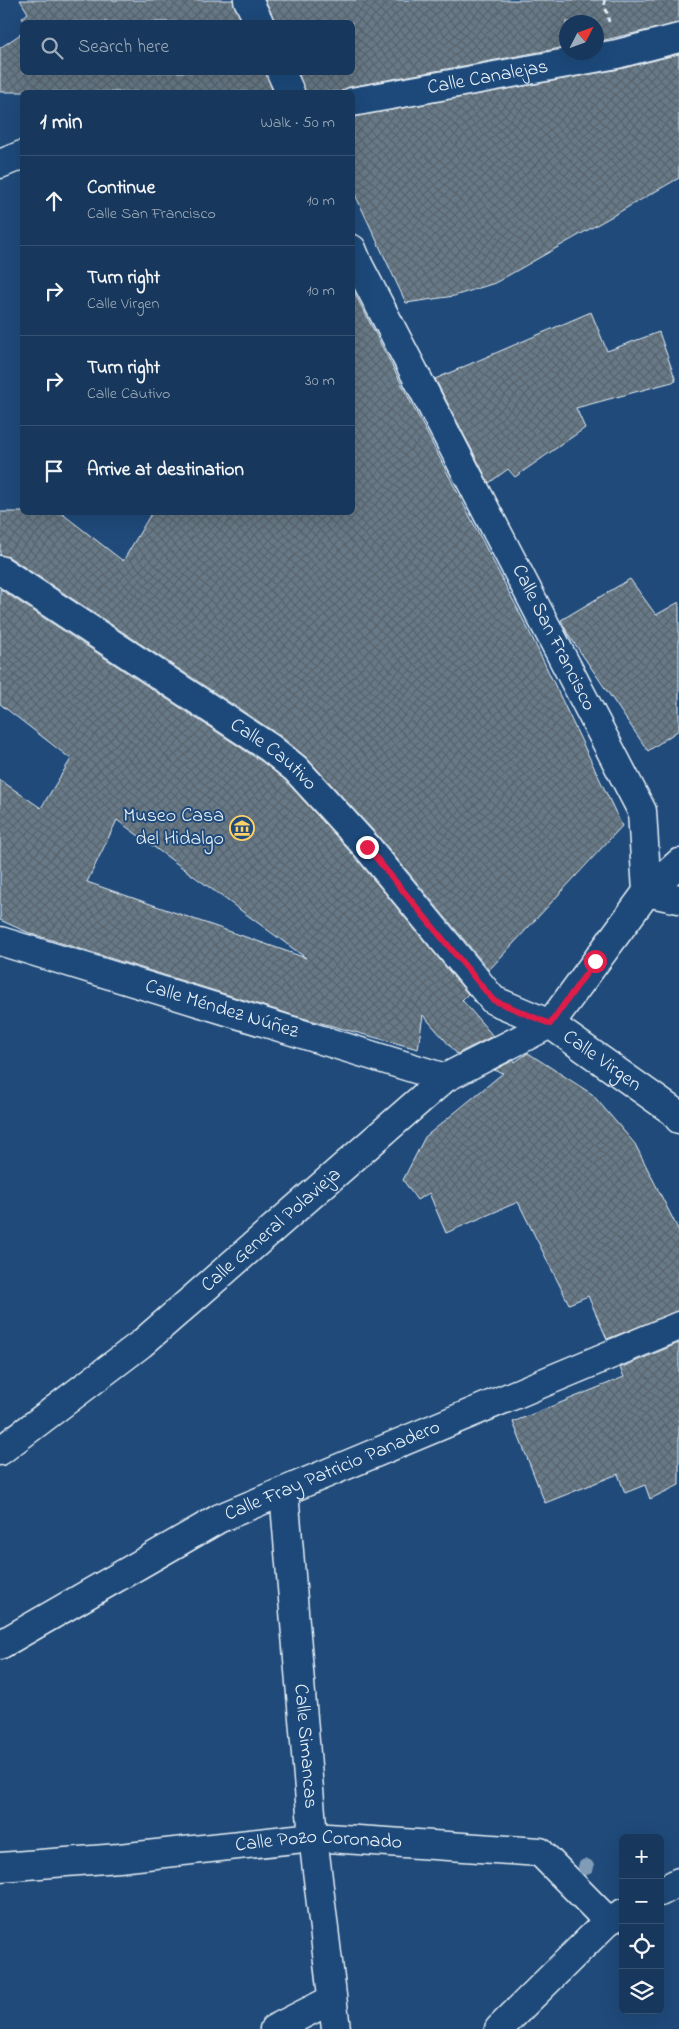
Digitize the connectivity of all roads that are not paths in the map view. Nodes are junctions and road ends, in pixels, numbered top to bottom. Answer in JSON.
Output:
{"nodes":[{"id":1,"x":248,"y":0,"type":"edge"},
{"id":2,"x":258,"y":20,"type":"edge"},
{"id":3,"x":679,"y":38,"type":"edge"},
{"id":4,"x":282,"y":75,"type":"edge"},
{"id":5,"x":289,"y":90,"type":"edge"},
{"id":6,"x":355,"y":101,"type":"edge"},
{"id":7,"x":20,"y":156,"type":"edge"},
{"id":8,"x":0,"y":164,"type":"edge"},
{"id":9,"x":355,"y":255,"type":"edge"},
{"id":10,"x":0,"y":570,"type":"edge"},
{"id":11,"x":679,"y":863,"type":"edge"},
{"id":12,"x":647,"y":892,"type":"junction"},
{"id":13,"x":679,"y":899,"type":"edge"},
{"id":14,"x":0,"y":941,"type":"edge"},
{"id":15,"x":493,"y":1000,"type":"joint"},
{"id":16,"x":550,"y":1024,"type":"junction"},
{"id":17,"x":445,"y":1078,"type":"junction"},
{"id":18,"x":679,"y":1119,"type":"edge"},
{"id":19,"x":679,"y":1326,"type":"edge"},
{"id":20,"x":0,"y":1451,"type":"edge"},
{"id":21,"x":284,"y":1492,"type":"junction"},
{"id":22,"x":0,"y":1645,"type":"edge"},
{"id":23,"x":313,"y":1837,"type":"junction"},
{"id":24,"x":0,"y":1867,"type":"edge"},
{"id":25,"x":679,"y":1882,"type":"edge"},
{"id":26,"x":664,"y":1890,"type":"edge"},
{"id":27,"x":615,"y":1917,"type":"edge"},
{"id":28,"x":331,"y":2000,"type":"junction"},
{"id":29,"x":274,"y":2029,"type":"edge"},
{"id":30,"x":336,"y":2029,"type":"edge"},
{"id":31,"x":499,"y":2029,"type":"edge"}],
"edges":[{"from":1,"to":2,"type":"street"},
{"from":3,"to":6,"type":"street","name":"Calle Canalejas"},
{"from":4,"to":5,"type":"street"},
{"from":7,"to":8,"type":"street"},
{"from":9,"to":12,"type":"street","name":"Calle San Francisco"},
{"from":10,"to":15,"type":"street","name":"Calle Cautivo"},
{"from":11,"to":12,"type":"street"},
{"from":12,"to":13,"type":"street"},
{"from":12,"to":16,"type":"street"},
{"from":14,"to":17,"type":"street","name":"Calle Méndez Núñez"},
{"from":15,"to":16,"type":"street","name":"Calle Virgen"},
{"from":16,"to":17,"type":"street","name":"Calle General Polavieja"},
{"from":16,"to":18,"type":"street","name":"Calle Virgen"},
{"from":17,"to":20,"type":"street","name":"Calle General Polavieja"},
{"from":19,"to":21,"type":"street","name":"Calle Fray Patricio Panadero"},
{"from":21,"to":22,"type":"street","name":"Calle Fray Patricio Panadero"},
{"from":21,"to":23,"type":"street","name":"Calle Simancas"},
{"from":23,"to":24,"type":"street","name":"Calle Pozo Coronado"},
{"from":23,"to":27,"type":"street","name":"Calle Pozo Coronado"},
{"from":23,"to":28,"type":"street","name":"Calle Simancas"},
{"from":25,"to":26,"type":"street"},
{"from":27,"to":31,"type":"street"},
{"from":28,"to":29,"type":"street"},
{"from":28,"to":30,"type":"street","name":"Calle Simancas"}]}
